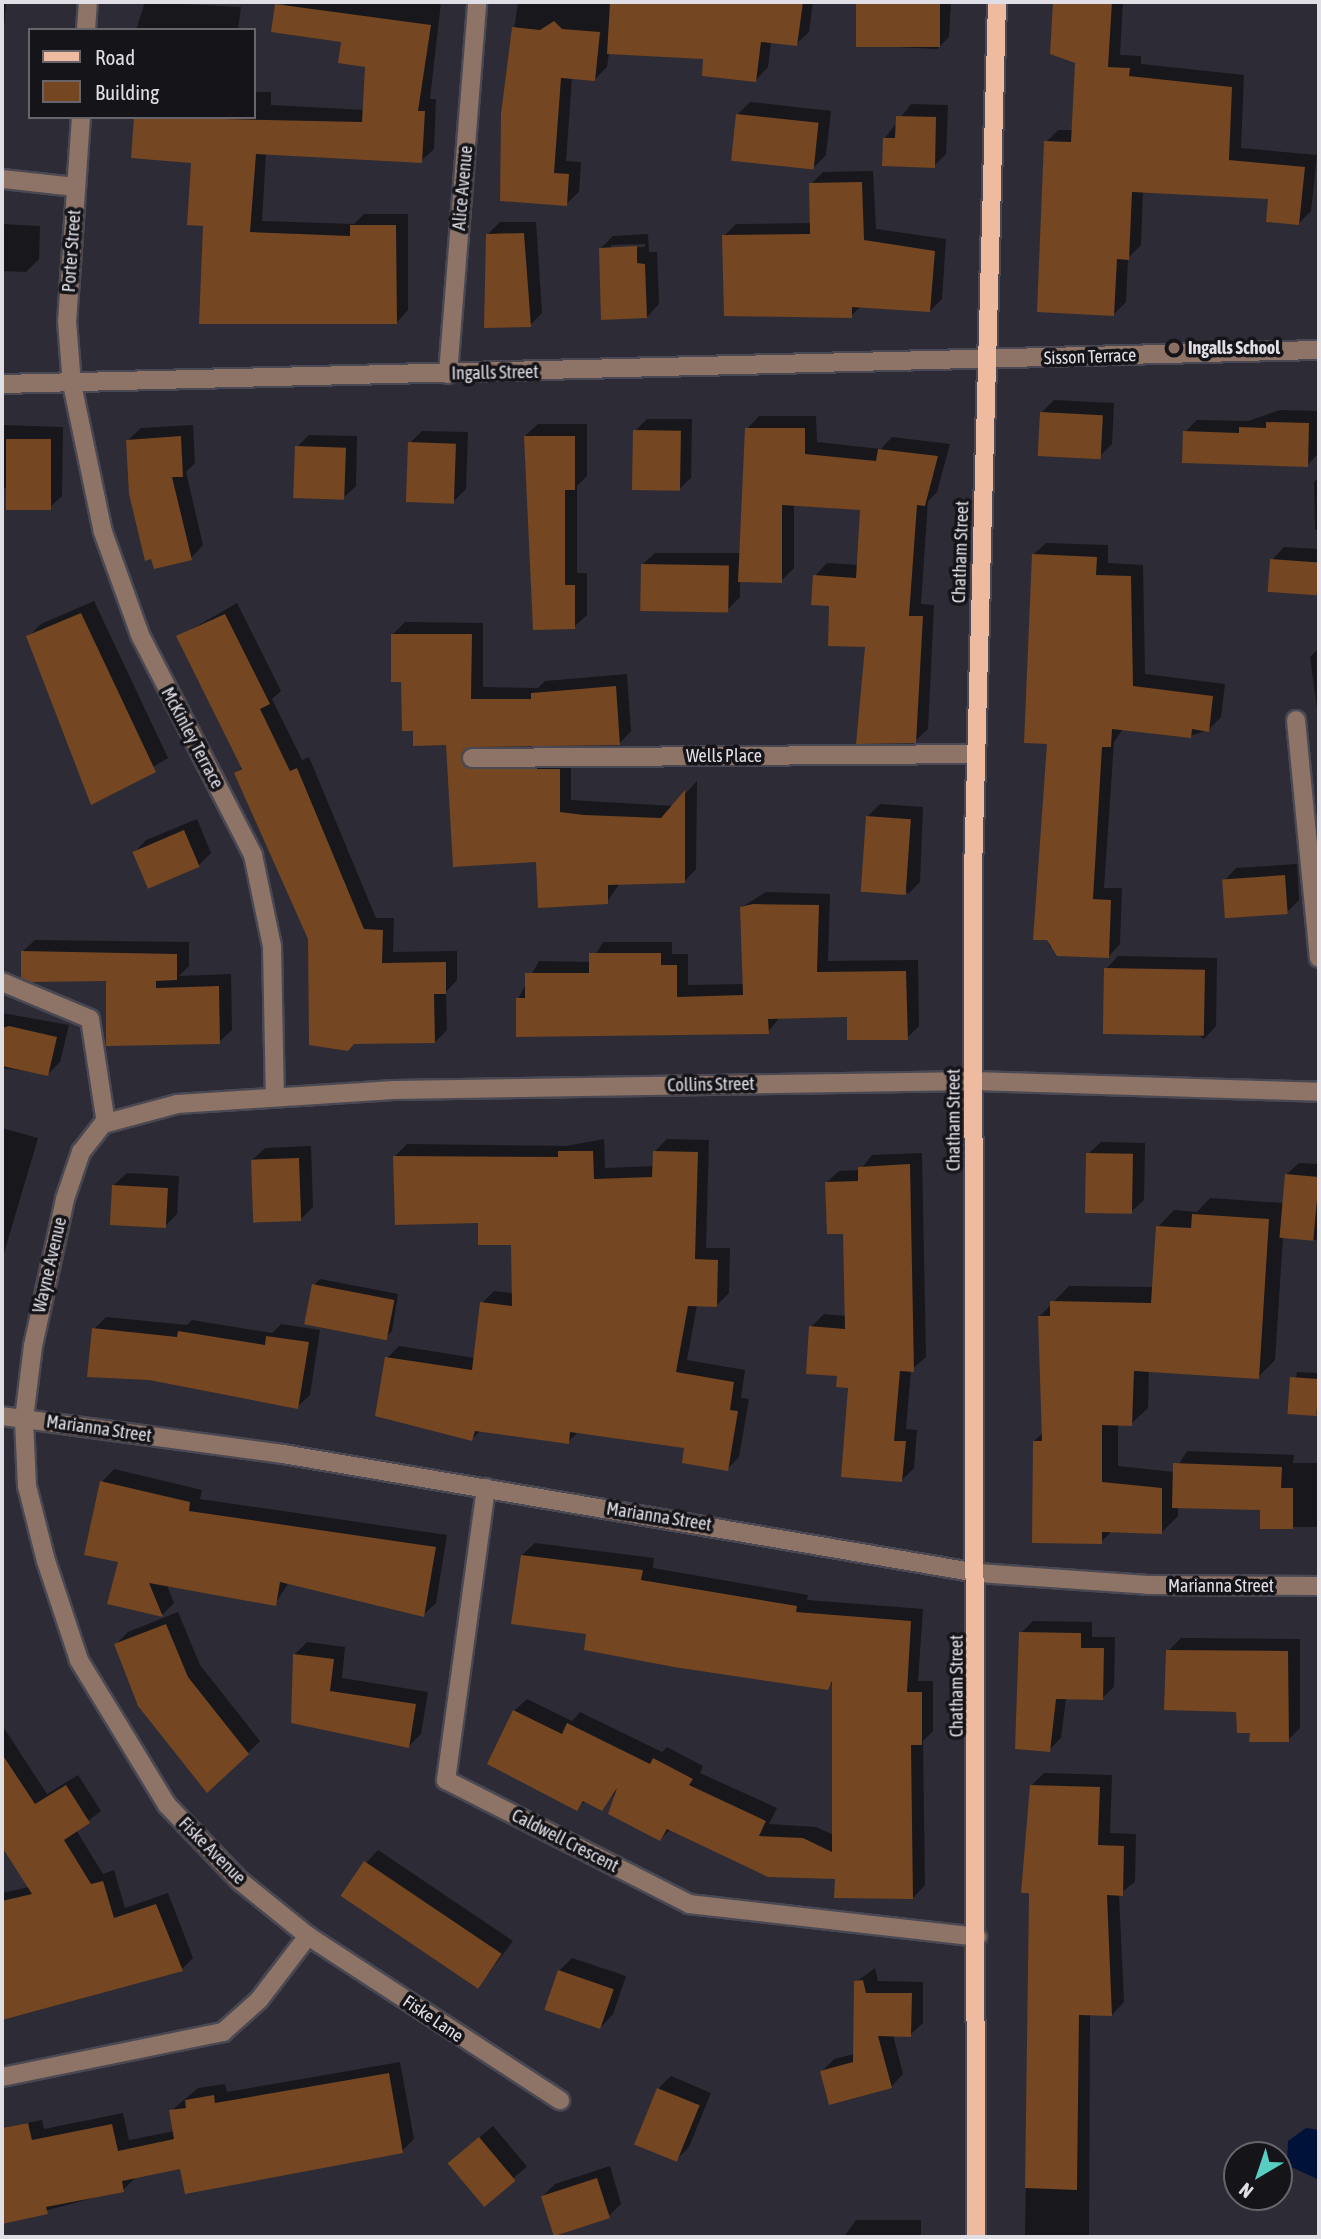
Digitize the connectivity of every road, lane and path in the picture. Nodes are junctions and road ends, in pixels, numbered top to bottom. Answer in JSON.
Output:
{"nodes":[{"id":1,"x":88,"y":2,"type":"edge"},
{"id":2,"x":477,"y":2,"type":"edge"},
{"id":3,"x":997,"y":2,"type":"edge"},
{"id":4,"x":86,"y":28,"type":"edge"},
{"id":5,"x":81,"y":119,"type":"edge"},
{"id":6,"x":2,"y":178,"type":"edge"},
{"id":7,"x":76,"y":187,"type":"junction"},
{"id":8,"x":1319,"y":350,"type":"edge"},
{"id":9,"x":987,"y":360,"type":"junction"},
{"id":10,"x":448,"y":374,"type":"junction"},
{"id":11,"x":2,"y":384,"type":"edge"},
{"id":12,"x":72,"y":384,"type":"junction"},
{"id":13,"x":1296,"y":720,"type":"dead end"},
{"id":14,"x":976,"y":754,"type":"junction"},
{"id":15,"x":472,"y":758,"type":"dead end"},
{"id":16,"x":1319,"y":958,"type":"edge"},
{"id":17,"x":2,"y":982,"type":"edge"},
{"id":18,"x":974,"y":1081,"type":"junction"},
{"id":19,"x":1319,"y":1092,"type":"edge"},
{"id":20,"x":275,"y":1097,"type":"junction"},
{"id":21,"x":106,"y":1123,"type":"junction"},
{"id":22,"x":2,"y":1416,"type":"edge"},
{"id":23,"x":24,"y":1419,"type":"junction"},
{"id":24,"x":486,"y":1488,"type":"junction"},
{"id":25,"x":978,"y":1573,"type":"junction"},
{"id":26,"x":1319,"y":1586,"type":"edge"},
{"id":27,"x":308,"y":1936,"type":"junction"},
{"id":28,"x":977,"y":1937,"type":"junction"},
{"id":29,"x":2,"y":2077,"type":"edge"},
{"id":30,"x":559,"y":2100,"type":"dead end"},
{"id":31,"x":976,"y":2237,"type":"edge"}],
"edges":[{"from":1,"to":4,"type":"street"},
{"from":2,"to":10,"type":"street","name":"Alice Avenue"},
{"from":3,"to":9,"type":"main road","name":"Chatham Street"},
{"from":5,"to":7,"type":"street","name":"Porter Street"},
{"from":6,"to":7,"type":"street"},
{"from":7,"to":12,"type":"street","name":"Porter Street"},
{"from":8,"to":9,"type":"street","name":"Sisson Terrace"},
{"from":9,"to":10,"type":"street","name":"Ingalls Street"},
{"from":9,"to":14,"type":"main road","name":"Chatham Street"},
{"from":10,"to":12,"type":"street","name":"Ingalls Street"},
{"from":11,"to":12,"type":"street","name":"Ingalls Street"},
{"from":12,"to":20,"type":"street","name":"McKinley Terrace"},
{"from":13,"to":16,"type":"street"},
{"from":14,"to":15,"type":"street","name":"Wells Place"},
{"from":14,"to":18,"type":"main road","name":"Chatham Street"},
{"from":17,"to":21,"type":"street"},
{"from":18,"to":19,"type":"street","name":"Collins Street"},
{"from":18,"to":20,"type":"street","name":"Collins Street"},
{"from":18,"to":25,"type":"main road","name":"Chatham Street"},
{"from":20,"to":21,"type":"street","name":"Collins Street"},
{"from":21,"to":23,"type":"street","name":"Wayne Avenue"},
{"from":22,"to":23,"type":"street","name":"Marianna Street"},
{"from":23,"to":24,"type":"street","name":"Marianna Street"},
{"from":23,"to":27,"type":"street","name":"Fiske Avenue"},
{"from":24,"to":25,"type":"street","name":"Marianna Street"},
{"from":24,"to":28,"type":"street","name":"Caldwell Crescent"},
{"from":25,"to":26,"type":"street","name":"Marianna Street"},
{"from":25,"to":28,"type":"main road","name":"Chatham Street"},
{"from":27,"to":29,"type":"street"},
{"from":27,"to":30,"type":"street","name":"Fiske Lane"},
{"from":28,"to":31,"type":"main road","name":"Chatham Street"}]}
